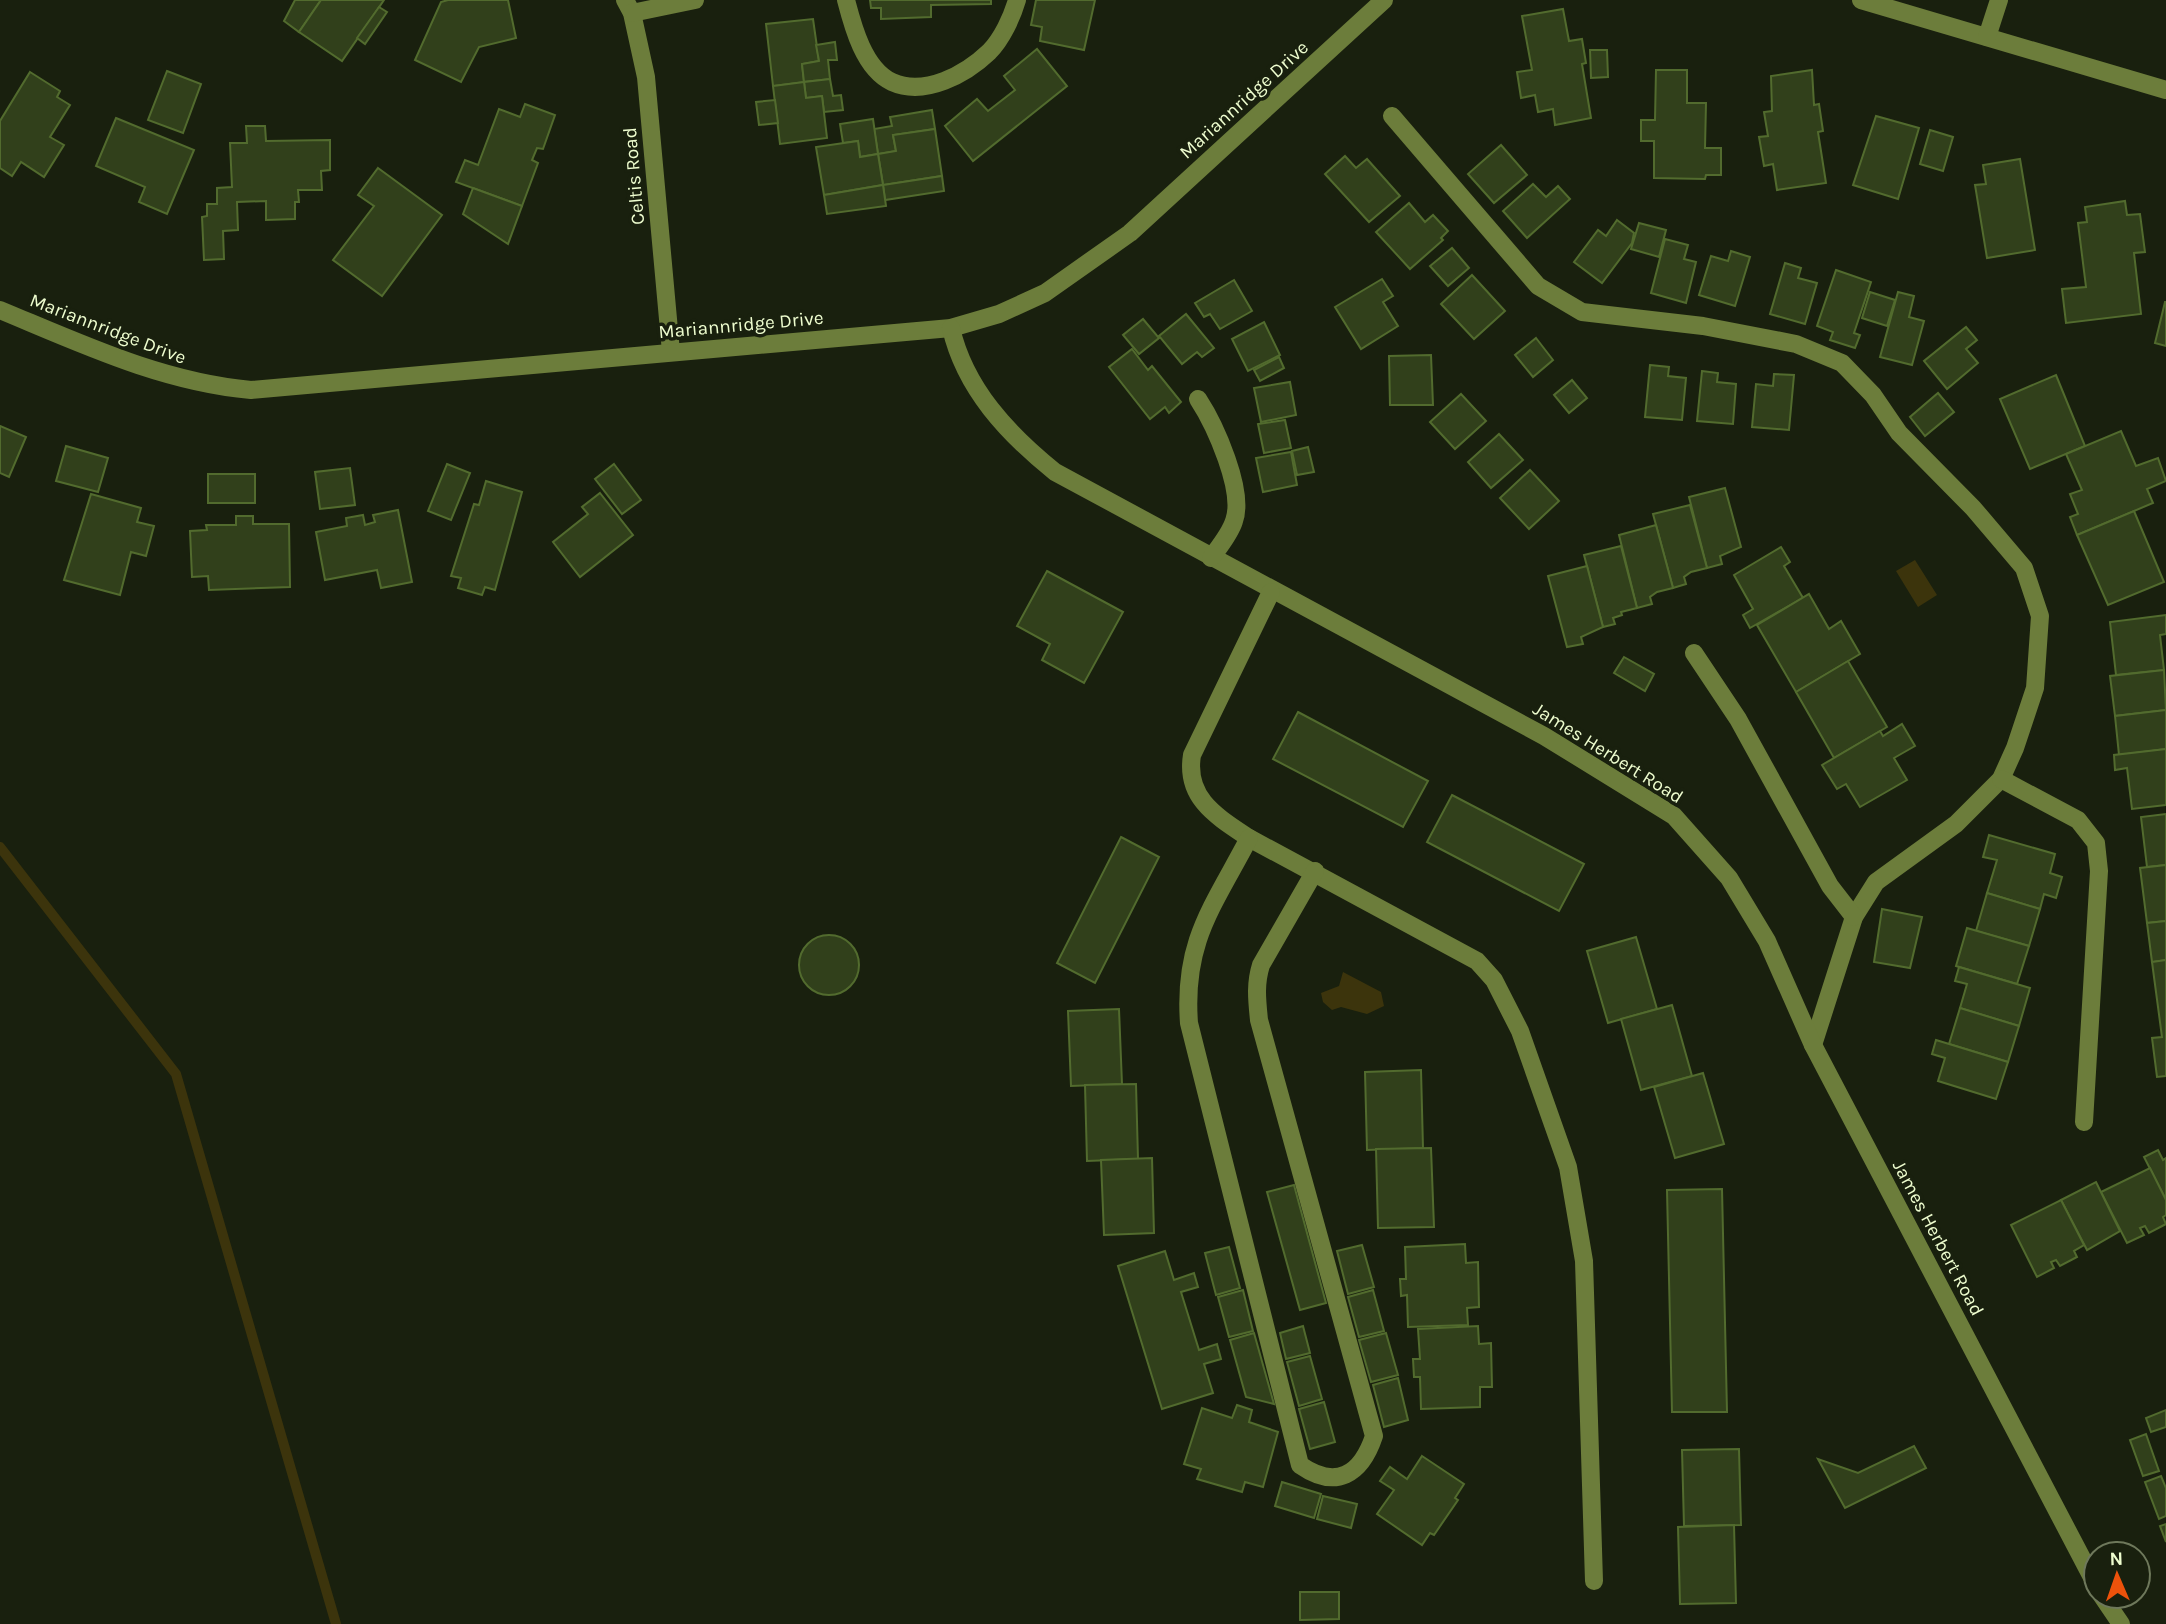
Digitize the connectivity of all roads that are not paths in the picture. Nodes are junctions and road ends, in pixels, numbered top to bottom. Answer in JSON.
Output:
{"nodes":[{"id":1,"x":695,"y":0,"type":"edge"},
{"id":2,"x":846,"y":0,"type":"edge"},
{"id":3,"x":1017,"y":0,"type":"edge"},
{"id":4,"x":1384,"y":0,"type":"edge"},
{"id":5,"x":1861,"y":0,"type":"edge"},
{"id":6,"x":1999,"y":0,"type":"edge"},
{"id":7,"x":628,"y":7,"type":"edge"},
{"id":8,"x":1987,"y":37,"type":"junction"},
{"id":9,"x":2166,"y":90,"type":"edge"},
{"id":10,"x":1392,"y":116,"type":"dead end"},
{"id":11,"x":0,"y":310,"type":"edge"},
{"id":12,"x":951,"y":328,"type":"junction"},
{"id":13,"x":671,"y":352,"type":"junction"},
{"id":14,"x":1198,"y":399,"type":"dead end"},
{"id":15,"x":1211,"y":558,"type":"junction"},
{"id":16,"x":1271,"y":592,"type":"junction"},
{"id":17,"x":1693,"y":653,"type":"dead end"},
{"id":18,"x":2001,"y":779,"type":"junction"},
{"id":19,"x":1249,"y":838,"type":"junction"},
{"id":20,"x":1315,"y":871,"type":"junction"},
{"id":21,"x":1854,"y":918,"type":"junction"},
{"id":22,"x":1813,"y":1045,"type":"junction"},
{"id":23,"x":2084,"y":1122,"type":"dead end"},
{"id":24,"x":2082,"y":1558,"type":"edge"},
{"id":25,"x":1594,"y":1581,"type":"dead end"}],
"edges":[{"from":1,"to":7,"type":"street"},
{"from":2,"to":3,"type":"street"},
{"from":4,"to":12,"type":"street","name":"Mariannridge Drive"},
{"from":5,"to":8,"type":"street"},
{"from":6,"to":8,"type":"street"},
{"from":7,"to":13,"type":"street","name":"Celtis Road"},
{"from":8,"to":9,"type":"street"},
{"from":10,"to":18,"type":"street"},
{"from":11,"to":13,"type":"street","name":"Mariannridge Drive"},
{"from":12,"to":13,"type":"street","name":"Mariannridge Drive"},
{"from":12,"to":15,"type":"street","name":"James Herbert Road"},
{"from":14,"to":15,"type":"street"},
{"from":15,"to":16,"type":"street","name":"James Herbert Road"},
{"from":16,"to":19,"type":"street"},
{"from":16,"to":22,"type":"street","name":"James Herbert Road"},
{"from":17,"to":21,"type":"street"},
{"from":18,"to":21,"type":"street"},
{"from":18,"to":23,"type":"street"},
{"from":19,"to":20,"type":"street"},
{"from":19,"to":20,"type":"street"},
{"from":20,"to":25,"type":"street"},
{"from":21,"to":22,"type":"street"},
{"from":22,"to":24,"type":"street","name":"James Herbert Road"}]}
